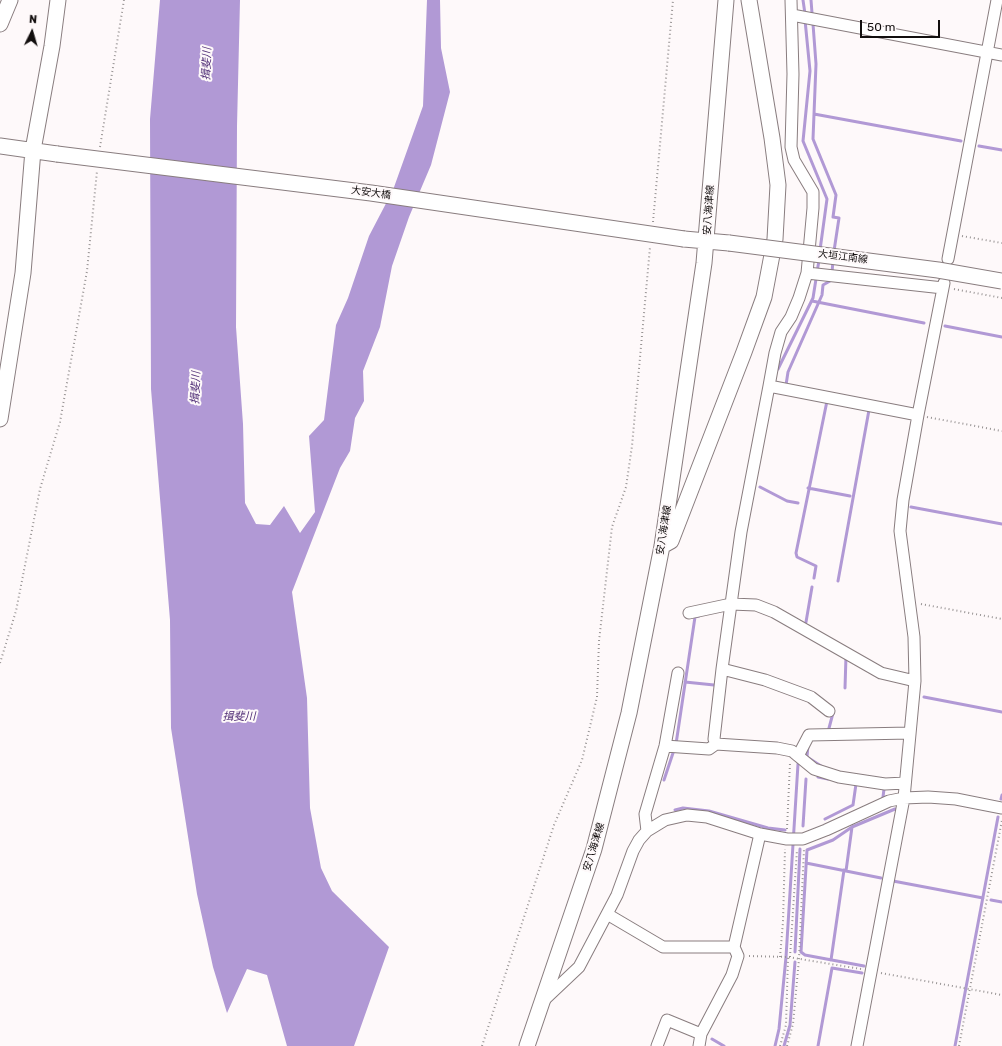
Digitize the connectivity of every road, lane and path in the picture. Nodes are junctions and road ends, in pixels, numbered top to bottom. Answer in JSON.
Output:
{"nodes":[{"id":1,"x":10,"y":0,"type":"edge"},
{"id":2,"x":58,"y":0,"type":"edge"},
{"id":3,"x":124,"y":0,"type":"edge"},
{"id":4,"x":673,"y":0,"type":"edge"},
{"id":5,"x":726,"y":0,"type":"edge"},
{"id":6,"x":749,"y":0,"type":"edge"},
{"id":7,"x":791,"y":0,"type":"edge"},
{"id":8,"x":997,"y":0,"type":"edge"},
{"id":9,"x":792,"y":15,"type":"junction"},
{"id":10,"x":0,"y":24,"type":"edge"},
{"id":11,"x":987,"y":52,"type":"junction"},
{"id":12,"x":1002,"y":55,"type":"edge"},
{"id":13,"x":2,"y":146,"type":"edge"},
{"id":14,"x":33,"y":150,"type":"junction"},
{"id":15,"x":100,"y":151,"type":"dead end"},
{"id":16,"x":98,"y":166,"type":"dead end"},
{"id":17,"x":652,"y":228,"type":"dead end"},
{"id":18,"x":953,"y":234,"type":"junction"},
{"id":19,"x":684,"y":239,"type":"joint"},
{"id":20,"x":706,"y":240,"type":"junction"},
{"id":21,"x":651,"y":244,"type":"dead end"},
{"id":22,"x":1002,"y":244,"type":"edge"},
{"id":23,"x":948,"y":260,"type":"dead end"},
{"id":24,"x":807,"y":273,"type":"junction"},
{"id":25,"x":1002,"y":281,"type":"edge"},
{"id":26,"x":943,"y":286,"type":"junction"},
{"id":27,"x":1002,"y":298,"type":"edge"},
{"id":28,"x":769,"y":386,"type":"junction"},
{"id":29,"x":918,"y":415,"type":"junction"},
{"id":30,"x":0,"y":419,"type":"edge"},
{"id":31,"x":1002,"y":431,"type":"edge"},
{"id":32,"x":662,"y":546,"type":"junction"},
{"id":33,"x":909,"y":602,"type":"junction"},
{"id":34,"x":731,"y":604,"type":"junction"},
{"id":35,"x":689,"y":613,"type":"dead end"},
{"id":36,"x":1002,"y":619,"type":"edge"},
{"id":37,"x":0,"y":663,"type":"edge"},
{"id":38,"x":722,"y":669,"type":"junction"},
{"id":39,"x":678,"y":673,"type":"dead end"},
{"id":40,"x":915,"y":681,"type":"junction"},
{"id":41,"x":829,"y":711,"type":"dead end"},
{"id":42,"x":910,"y":733,"type":"junction"},
{"id":43,"x":716,"y":744,"type":"junction"},
{"id":44,"x":665,"y":746,"type":"junction"},
{"id":45,"x":794,"y":753,"type":"junction"},
{"id":46,"x":905,"y":783,"type":"junction"},
{"id":47,"x":904,"y":798,"type":"junction"},
{"id":48,"x":1002,"y":808,"type":"edge"},
{"id":49,"x":1002,"y":820,"type":"edge"},
{"id":50,"x":647,"y":831,"type":"junction"},
{"id":51,"x":760,"y":834,"type":"junction"},
{"id":52,"x":793,"y":841,"type":"junction"},
{"id":53,"x":607,"y":914,"type":"junction"},
{"id":54,"x":736,"y":951,"type":"junction"},
{"id":55,"x":780,"y":957,"type":"junction"},
{"id":56,"x":789,"y":957,"type":"junction"},
{"id":57,"x":799,"y":959,"type":"junction"},
{"id":58,"x":872,"y":971,"type":"junction"},
{"id":59,"x":970,"y":988,"type":"junction"},
{"id":60,"x":1002,"y":995,"type":"edge"},
{"id":61,"x":543,"y":1002,"type":"junction"},
{"id":62,"x":701,"y":1034,"type":"junction"},
{"id":63,"x":482,"y":1046,"type":"edge"},
{"id":64,"x":527,"y":1046,"type":"edge"},
{"id":65,"x":657,"y":1046,"type":"edge"},
{"id":66,"x":699,"y":1046,"type":"edge"},
{"id":67,"x":780,"y":1046,"type":"edge"},
{"id":68,"x":787,"y":1046,"type":"edge"},
{"id":69,"x":857,"y":1046,"type":"edge"},
{"id":70,"x":959,"y":1046,"type":"edge"}],
"edges":[{"from":1,"to":10,"type":"main road"},
{"from":2,"to":14,"type":"main road"},
{"from":3,"to":15,"type":"path"},
{"from":4,"to":17,"type":"path"},
{"from":5,"to":20,"type":"main road","name":"安八海津線"},
{"from":6,"to":32,"type":"main road"},
{"from":7,"to":9,"type":"street"},
{"from":8,"to":11,"type":"street"},
{"from":9,"to":11,"type":"street"},
{"from":9,"to":24,"type":"street"},
{"from":11,"to":12,"type":"street"},
{"from":11,"to":18,"type":"street"},
{"from":13,"to":14,"type":"main road"},
{"from":14,"to":19,"type":"main road","name":"大安大橋","bridge":true},
{"from":14,"to":30,"type":"main road"},
{"from":16,"to":37,"type":"path"},
{"from":18,"to":22,"type":"path"},
{"from":18,"to":23,"type":"street"},
{"from":19,"to":20,"type":"main road","name":"大垣江南線"},
{"from":20,"to":25,"type":"main road","name":"大垣江南線","bridge":true},
{"from":20,"to":32,"type":"main road","name":"安八海津線"},
{"from":21,"to":63,"type":"path"},
{"from":24,"to":26,"type":"street"},
{"from":24,"to":28,"type":"street"},
{"from":26,"to":27,"type":"path"},
{"from":26,"to":29,"type":"street"},
{"from":28,"to":29,"type":"street"},
{"from":28,"to":34,"type":"street"},
{"from":29,"to":31,"type":"path"},
{"from":29,"to":33,"type":"street"},
{"from":32,"to":61,"type":"main road","name":"安八海津線"},
{"from":33,"to":36,"type":"path"},
{"from":33,"to":40,"type":"street"},
{"from":34,"to":35,"type":"street"},
{"from":34,"to":38,"type":"street"},
{"from":34,"to":40,"type":"street"},
{"from":38,"to":41,"type":"street"},
{"from":38,"to":43,"type":"street"},
{"from":39,"to":44,"type":"street"},
{"from":40,"to":42,"type":"street"},
{"from":42,"to":45,"type":"street"},
{"from":42,"to":46,"type":"street"},
{"from":43,"to":44,"type":"street"},
{"from":43,"to":45,"type":"street"},
{"from":44,"to":50,"type":"street"},
{"from":45,"to":46,"type":"street"},
{"from":45,"to":52,"type":"path"},
{"from":46,"to":47,"type":"street"},
{"from":47,"to":48,"type":"street"},
{"from":47,"to":52,"type":"street"},
{"from":47,"to":58,"type":"street"},
{"from":49,"to":59,"type":"path"},
{"from":50,"to":51,"type":"street"},
{"from":50,"to":53,"type":"street"},
{"from":51,"to":52,"type":"street"},
{"from":51,"to":54,"type":"street"},
{"from":52,"to":55,"type":"path"},
{"from":52,"to":56,"type":"path"},
{"from":52,"to":57,"type":"path"},
{"from":53,"to":54,"type":"street"},
{"from":53,"to":61,"type":"street"},
{"from":54,"to":55,"type":"path"},
{"from":54,"to":62,"type":"street"},
{"from":55,"to":56,"type":"path"},
{"from":56,"to":57,"type":"path"},
{"from":56,"to":67,"type":"path"},
{"from":57,"to":58,"type":"path"},
{"from":57,"to":68,"type":"path"},
{"from":58,"to":59,"type":"path"},
{"from":58,"to":69,"type":"street"},
{"from":59,"to":60,"type":"path"},
{"from":59,"to":70,"type":"path"},
{"from":61,"to":64,"type":"main road","name":"安八海津線"},
{"from":62,"to":65,"type":"street"},
{"from":62,"to":66,"type":"street"}]}
